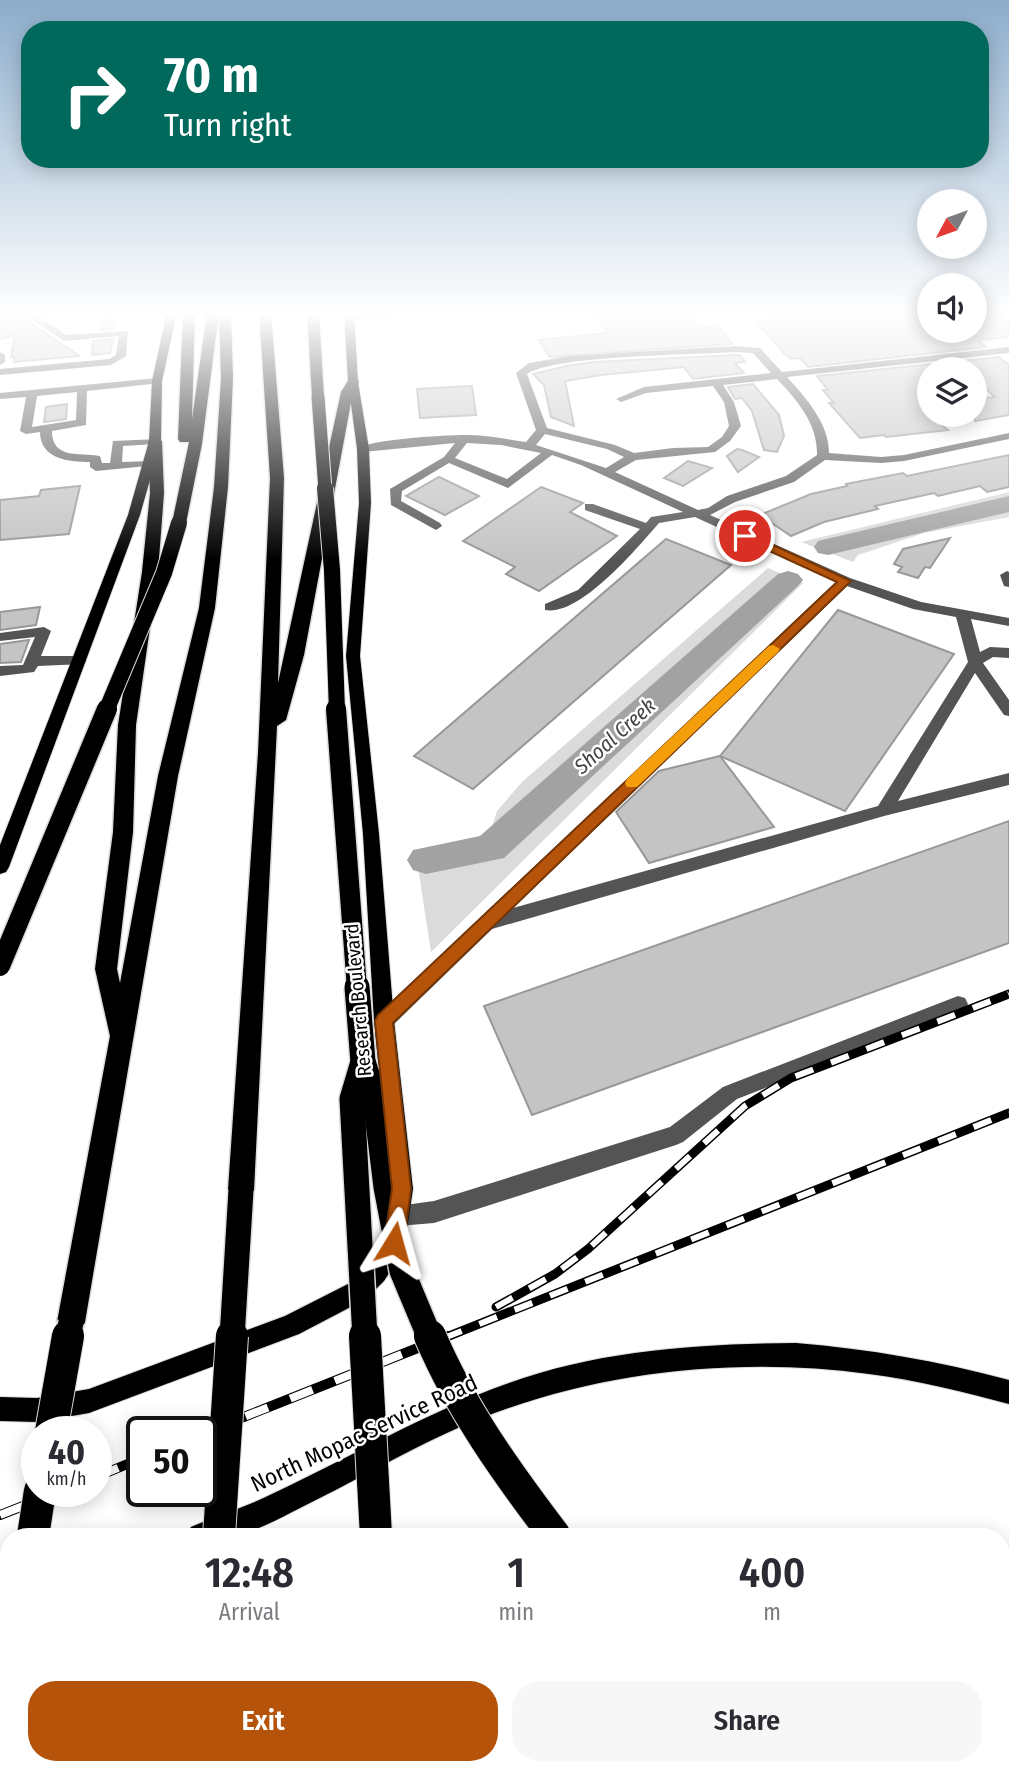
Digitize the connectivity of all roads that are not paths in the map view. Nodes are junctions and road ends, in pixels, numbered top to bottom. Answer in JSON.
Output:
{"nodes":[{"id":1,"x":32,"y":395,"type":"edge"},
{"id":2,"x":82,"y":395,"type":"edge"},
{"id":3,"x":157,"y":395,"type":"edge"},
{"id":4,"x":185,"y":395,"type":"edge"},
{"id":5,"x":203,"y":395,"type":"edge"},
{"id":6,"x":226,"y":395,"type":"edge"},
{"id":7,"x":271,"y":395,"type":"edge"},
{"id":8,"x":317,"y":395,"type":"edge"},
{"id":9,"x":347,"y":395,"type":"edge"},
{"id":10,"x":355,"y":395,"type":"edge"},
{"id":11,"x":530,"y":395,"type":"edge"},
{"id":12,"x":632,"y":395,"type":"edge"},
{"id":13,"x":724,"y":395,"type":"edge"},
{"id":14,"x":794,"y":395,"type":"edge"},
{"id":15,"x":621,"y":399,"type":"dead end"},
{"id":16,"x":46,"y":428,"type":"junction"},
{"id":17,"x":542,"y":430,"type":"junction"},
{"id":18,"x":1009,"y":436,"type":"edge"},
{"id":19,"x":465,"y":438,"type":"junction"},
{"id":20,"x":155,"y":441,"type":"junction"},
{"id":21,"x":529,"y":446,"type":"junction"},
{"id":22,"x":363,"y":449,"type":"junction"},
{"id":23,"x":550,"y":451,"type":"junction"},
{"id":24,"x":823,"y":456,"type":"junction"},
{"id":25,"x":633,"y":457,"type":"junction"},
{"id":26,"x":448,"y":459,"type":"junction"},
{"id":27,"x":147,"y":463,"type":"junction"},
{"id":28,"x":116,"y":466,"type":"junction"},
{"id":29,"x":606,"y":473,"type":"junction"},
{"id":30,"x":589,"y":507,"type":"dead end"},
{"id":31,"x":695,"y":513,"type":"junction"},
{"id":32,"x":179,"y":523,"type":"junction"},
{"id":33,"x":436,"y":526,"type":"dead end"},
{"id":34,"x":648,"y":527,"type":"junction"},
{"id":35,"x":845,"y":581,"type":"junction"},
{"id":36,"x":550,"y":607,"type":"dead end"},
{"id":37,"x":963,"y":616,"type":"junction"},
{"id":38,"x":1009,"y":622,"type":"edge"},
{"id":39,"x":0,"y":637,"type":"edge"},
{"id":40,"x":1009,"y":653,"type":"edge"},
{"id":41,"x":33,"y":661,"type":"junction"},
{"id":42,"x":79,"y":661,"type":"junction"},
{"id":43,"x":975,"y":662,"type":"junction"},
{"id":44,"x":0,"y":671,"type":"edge"},
{"id":45,"x":1009,"y":711,"type":"edge"},
{"id":46,"x":267,"y":753,"type":"junction"},
{"id":47,"x":1009,"y":779,"type":"edge"},
{"id":48,"x":884,"y":810,"type":"junction"},
{"id":49,"x":0,"y":867,"type":"edge"},
{"id":50,"x":484,"y":924,"type":"junction"},
{"id":51,"x":0,"y":966,"type":"edge"},
{"id":52,"x":958,"y":1004,"type":"dead end"},
{"id":53,"x":384,"y":1021,"type":"junction"},
{"id":54,"x":121,"y":1043,"type":"junction"},
{"id":55,"x":363,"y":1062,"type":"junction"},
{"id":56,"x":398,"y":1215,"type":"junction"},
{"id":57,"x":1009,"y":1392,"type":"edge"},
{"id":58,"x":0,"y":1409,"type":"edge"},
{"id":59,"x":54,"y":1416,"type":"edge"},
{"id":60,"x":38,"y":1507,"type":"edge"},
{"id":61,"x":34,"y":1528,"type":"edge"},
{"id":62,"x":220,"y":1528,"type":"edge"},
{"id":63,"x":221,"y":1528,"type":"edge"},
{"id":64,"x":376,"y":1528,"type":"edge"},
{"id":65,"x":549,"y":1528,"type":"edge"}],
"edges":[{"from":1,"to":16,"type":"street"},
{"from":2,"to":16,"type":"street"},
{"from":3,"to":20,"type":"main road"},
{"from":4,"to":32,"type":"highway"},
{"from":5,"to":32,"type":"highway"},
{"from":6,"to":54,"type":"highway"},
{"from":7,"to":46,"type":"highway"},
{"from":8,"to":55,"type":"highway","bridge":true},
{"from":9,"to":46,"type":"highway"},
{"from":10,"to":22,"type":"main road","name":"Research Boulevard"},
{"from":11,"to":17,"type":"street"},
{"from":12,"to":15,"type":"street"},
{"from":13,"to":25,"type":"street"},
{"from":14,"to":24,"type":"street"},
{"from":16,"to":28,"type":"street"},
{"from":17,"to":21,"type":"street"},
{"from":17,"to":25,"type":"street"},
{"from":18,"to":24,"type":"street"},
{"from":19,"to":21,"type":"street"},
{"from":19,"to":22,"type":"street"},
{"from":19,"to":26,"type":"street"},
{"from":20,"to":27,"type":"main road"},
{"from":20,"to":28,"type":"street"},
{"from":20,"to":54,"type":"highway"},
{"from":21,"to":23,"type":"street"},
{"from":22,"to":53,"type":"main road","name":"Research Boulevard"},
{"from":23,"to":26,"type":"street"},
{"from":23,"to":29,"type":"street"},
{"from":24,"to":31,"type":"street"},
{"from":25,"to":29,"type":"street"},
{"from":26,"to":33,"type":"street"},
{"from":27,"to":28,"type":"street"},
{"from":27,"to":42,"type":"main road"},
{"from":29,"to":31,"type":"street"},
{"from":30,"to":34,"type":"street"},
{"from":31,"to":34,"type":"street"},
{"from":31,"to":35,"type":"street"},
{"from":32,"to":51,"type":"highway","bridge":true},
{"from":34,"to":36,"type":"street"},
{"from":35,"to":37,"type":"street"},
{"from":35,"to":50,"type":"street"},
{"from":37,"to":38,"type":"street"},
{"from":37,"to":43,"type":"street"},
{"from":39,"to":41,"type":"street"},
{"from":40,"to":43,"type":"street"},
{"from":41,"to":42,"type":"street"},
{"from":41,"to":44,"type":"street"},
{"from":42,"to":49,"type":"main road"},
{"from":43,"to":45,"type":"street"},
{"from":43,"to":48,"type":"street"},
{"from":46,"to":62,"type":"highway","bridge":true},
{"from":47,"to":48,"type":"street"},
{"from":48,"to":50,"type":"street"},
{"from":50,"to":53,"type":"street"},
{"from":52,"to":56,"type":"street"},
{"from":53,"to":56,"type":"main road","name":"Research Boulevard"},
{"from":54,"to":59,"type":"highway","bridge":true},
{"from":55,"to":64,"type":"highway","bridge":true},
{"from":55,"to":65,"type":"highway","bridge":true},
{"from":56,"to":58,"type":"main road","name":"Research Boulevard"},
{"from":57,"to":63,"type":"main road","name":"North Mopac Service Road"},
{"from":60,"to":61,"type":"highway","bridge":true}]}
